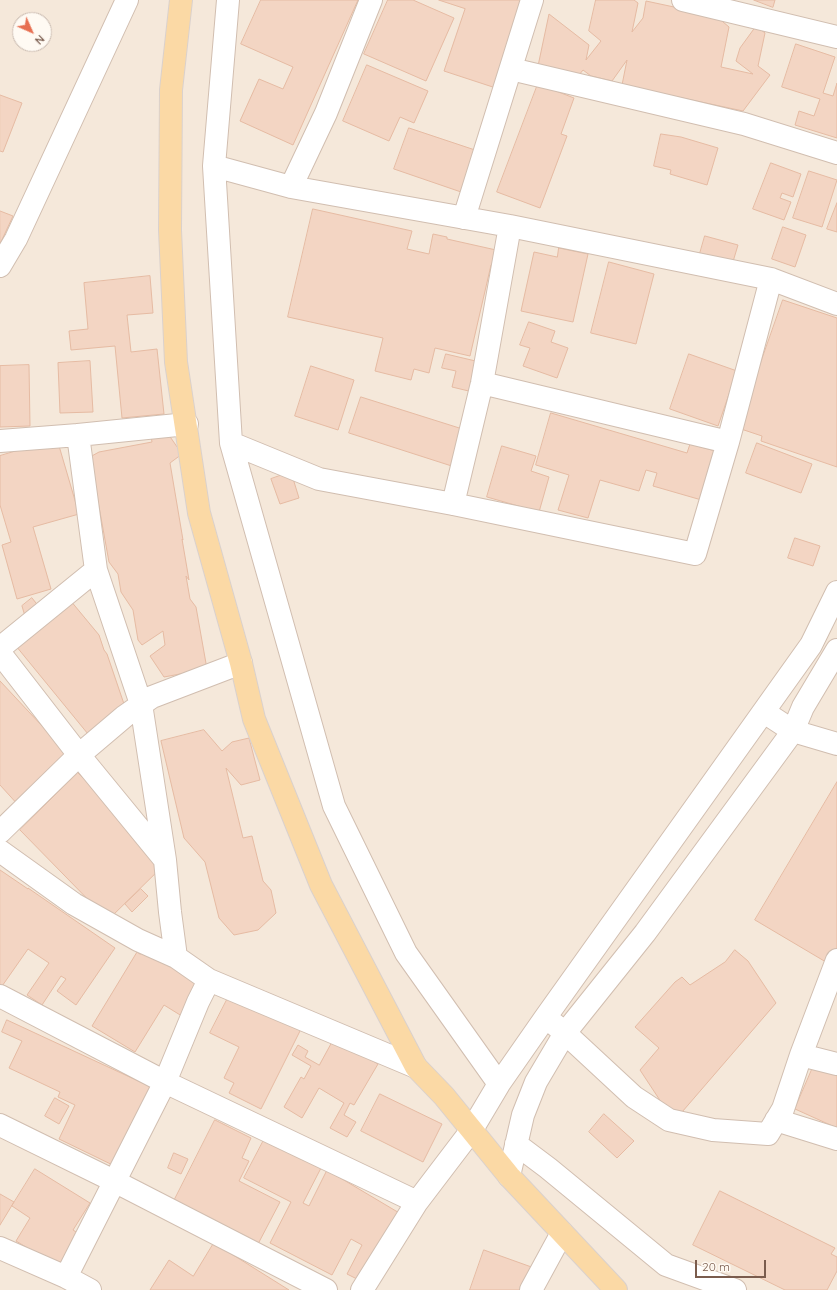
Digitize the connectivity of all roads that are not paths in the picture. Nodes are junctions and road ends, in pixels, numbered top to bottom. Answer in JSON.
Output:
{"nodes":[{"id":1,"x":127,"y":0,"type":"edge"},
{"id":2,"x":181,"y":0,"type":"edge"},
{"id":3,"x":228,"y":0,"type":"edge"},
{"id":4,"x":370,"y":0,"type":"edge"},
{"id":5,"x":532,"y":0,"type":"edge"},
{"id":6,"x":683,"y":0,"type":"edge"},
{"id":7,"x":837,"y":37,"type":"edge"},
{"id":8,"x":511,"y":69,"type":"junction"},
{"id":9,"x":837,"y":153,"type":"edge"},
{"id":10,"x":214,"y":166,"type":"junction"},
{"id":11,"x":291,"y":187,"type":"junction"},
{"id":12,"x":464,"y":218,"type":"junction"},
{"id":13,"x":510,"y":226,"type":"junction"},
{"id":14,"x":0,"y":266,"type":"edge"},
{"id":15,"x":771,"y":279,"type":"junction"},
{"id":16,"x":837,"y":304,"type":"edge"},
{"id":17,"x":482,"y":383,"type":"junction"},
{"id":18,"x":187,"y":424,"type":"junction"},
{"id":19,"x":78,"y":435,"type":"junction"},
{"id":20,"x":0,"y":441,"type":"edge"},
{"id":21,"x":728,"y":442,"type":"junction"},
{"id":22,"x":231,"y":443,"type":"junction"},
{"id":23,"x":453,"y":504,"type":"junction"},
{"id":24,"x":96,"y":570,"type":"junction"},
{"id":25,"x":837,"y":592,"type":"edge"},
{"id":26,"x":0,"y":648,"type":"edge"},
{"id":27,"x":837,"y":650,"type":"edge"},
{"id":28,"x":0,"y":653,"type":"edge"},
{"id":29,"x":241,"y":663,"type":"junction"},
{"id":30,"x":141,"y":704,"type":"junction"},
{"id":31,"x":764,"y":712,"type":"junction"},
{"id":32,"x":793,"y":731,"type":"junction"},
{"id":33,"x":837,"y":744,"type":"edge"},
{"id":34,"x":79,"y":755,"type":"junction"},
{"id":35,"x":0,"y":832,"type":"edge"},
{"id":36,"x":0,"y":851,"type":"edge"},
{"id":37,"x":165,"y":860,"type":"junction"},
{"id":38,"x":176,"y":957,"type":"junction"},
{"id":39,"x":837,"y":960,"type":"edge"},
{"id":40,"x":209,"y":980,"type":"junction"},
{"id":41,"x":0,"y":996,"type":"edge"},
{"id":42,"x":545,"y":1018,"type":"junction"},
{"id":43,"x":565,"y":1033,"type":"junction"},
{"id":44,"x":801,"y":1055,"type":"junction"},
{"id":45,"x":837,"y":1064,"type":"edge"},
{"id":46,"x":416,"y":1067,"type":"junction"},
{"id":47,"x":165,"y":1082,"type":"junction"},
{"id":48,"x":499,"y":1084,"type":"junction"},
{"id":49,"x":776,"y":1120,"type":"junction"},
{"id":50,"x":0,"y":1125,"type":"edge"},
{"id":51,"x":471,"y":1131,"type":"junction"},
{"id":52,"x":837,"y":1139,"type":"edge"},
{"id":53,"x":516,"y":1144,"type":"junction"},
{"id":54,"x":509,"y":1176,"type":"junction"},
{"id":55,"x":114,"y":1181,"type":"junction"},
{"id":56,"x":417,"y":1202,"type":"junction"},
{"id":57,"x":562,"y":1233,"type":"junction"},
{"id":58,"x":0,"y":1248,"type":"edge"},
{"id":59,"x":66,"y":1276,"type":"junction"},
{"id":60,"x":90,"y":1290,"type":"edge"},
{"id":61,"x":326,"y":1290,"type":"edge"},
{"id":62,"x":362,"y":1290,"type":"edge"},
{"id":63,"x":531,"y":1290,"type":"edge"},
{"id":64,"x":616,"y":1290,"type":"edge"},
{"id":65,"x":735,"y":1290,"type":"edge"}],
"edges":[{"from":1,"to":14,"type":"street"},
{"from":2,"to":18,"type":"main road"},
{"from":3,"to":10,"type":"street"},
{"from":4,"to":11,"type":"street"},
{"from":5,"to":8,"type":"street"},
{"from":6,"to":7,"type":"street"},
{"from":8,"to":9,"type":"street"},
{"from":8,"to":12,"type":"street"},
{"from":10,"to":11,"type":"street"},
{"from":10,"to":22,"type":"street"},
{"from":11,"to":12,"type":"street"},
{"from":12,"to":13,"type":"street"},
{"from":13,"to":15,"type":"street"},
{"from":13,"to":17,"type":"street"},
{"from":15,"to":16,"type":"street"},
{"from":15,"to":21,"type":"street"},
{"from":17,"to":21,"type":"street"},
{"from":17,"to":23,"type":"street"},
{"from":18,"to":19,"type":"street"},
{"from":18,"to":29,"type":"main road"},
{"from":19,"to":20,"type":"street"},
{"from":19,"to":24,"type":"street"},
{"from":21,"to":23,"type":"street"},
{"from":22,"to":23,"type":"street"},
{"from":22,"to":48,"type":"street"},
{"from":24,"to":26,"type":"street"},
{"from":24,"to":30,"type":"street"},
{"from":25,"to":31,"type":"street"},
{"from":27,"to":32,"type":"street"},
{"from":28,"to":34,"type":"street"},
{"from":29,"to":30,"type":"street"},
{"from":29,"to":46,"type":"main road"},
{"from":30,"to":34,"type":"street"},
{"from":30,"to":37,"type":"street"},
{"from":31,"to":32,"type":"street"},
{"from":31,"to":42,"type":"street"},
{"from":32,"to":33,"type":"street"},
{"from":32,"to":43,"type":"street"},
{"from":34,"to":35,"type":"street"},
{"from":34,"to":37,"type":"street"},
{"from":36,"to":38,"type":"street"},
{"from":37,"to":38,"type":"street"},
{"from":38,"to":40,"type":"street"},
{"from":39,"to":44,"type":"street"},
{"from":40,"to":46,"type":"street"},
{"from":40,"to":47,"type":"street"},
{"from":41,"to":47,"type":"street"},
{"from":42,"to":43,"type":"street"},
{"from":42,"to":48,"type":"street"},
{"from":43,"to":49,"type":"street"},
{"from":43,"to":53,"type":"street"},
{"from":44,"to":45,"type":"street"},
{"from":44,"to":49,"type":"street"},
{"from":46,"to":51,"type":"main road"},
{"from":47,"to":55,"type":"street"},
{"from":47,"to":56,"type":"street"},
{"from":48,"to":51,"type":"street"},
{"from":49,"to":52,"type":"street"},
{"from":50,"to":55,"type":"street"},
{"from":51,"to":54,"type":"main road"},
{"from":51,"to":56,"type":"street"},
{"from":53,"to":54,"type":"street"},
{"from":53,"to":65,"type":"street"},
{"from":54,"to":57,"type":"main road"},
{"from":55,"to":59,"type":"street"},
{"from":55,"to":61,"type":"street"},
{"from":56,"to":62,"type":"street"},
{"from":57,"to":63,"type":"street"},
{"from":57,"to":64,"type":"main road"},
{"from":58,"to":59,"type":"street"},
{"from":59,"to":60,"type":"street"}]}
